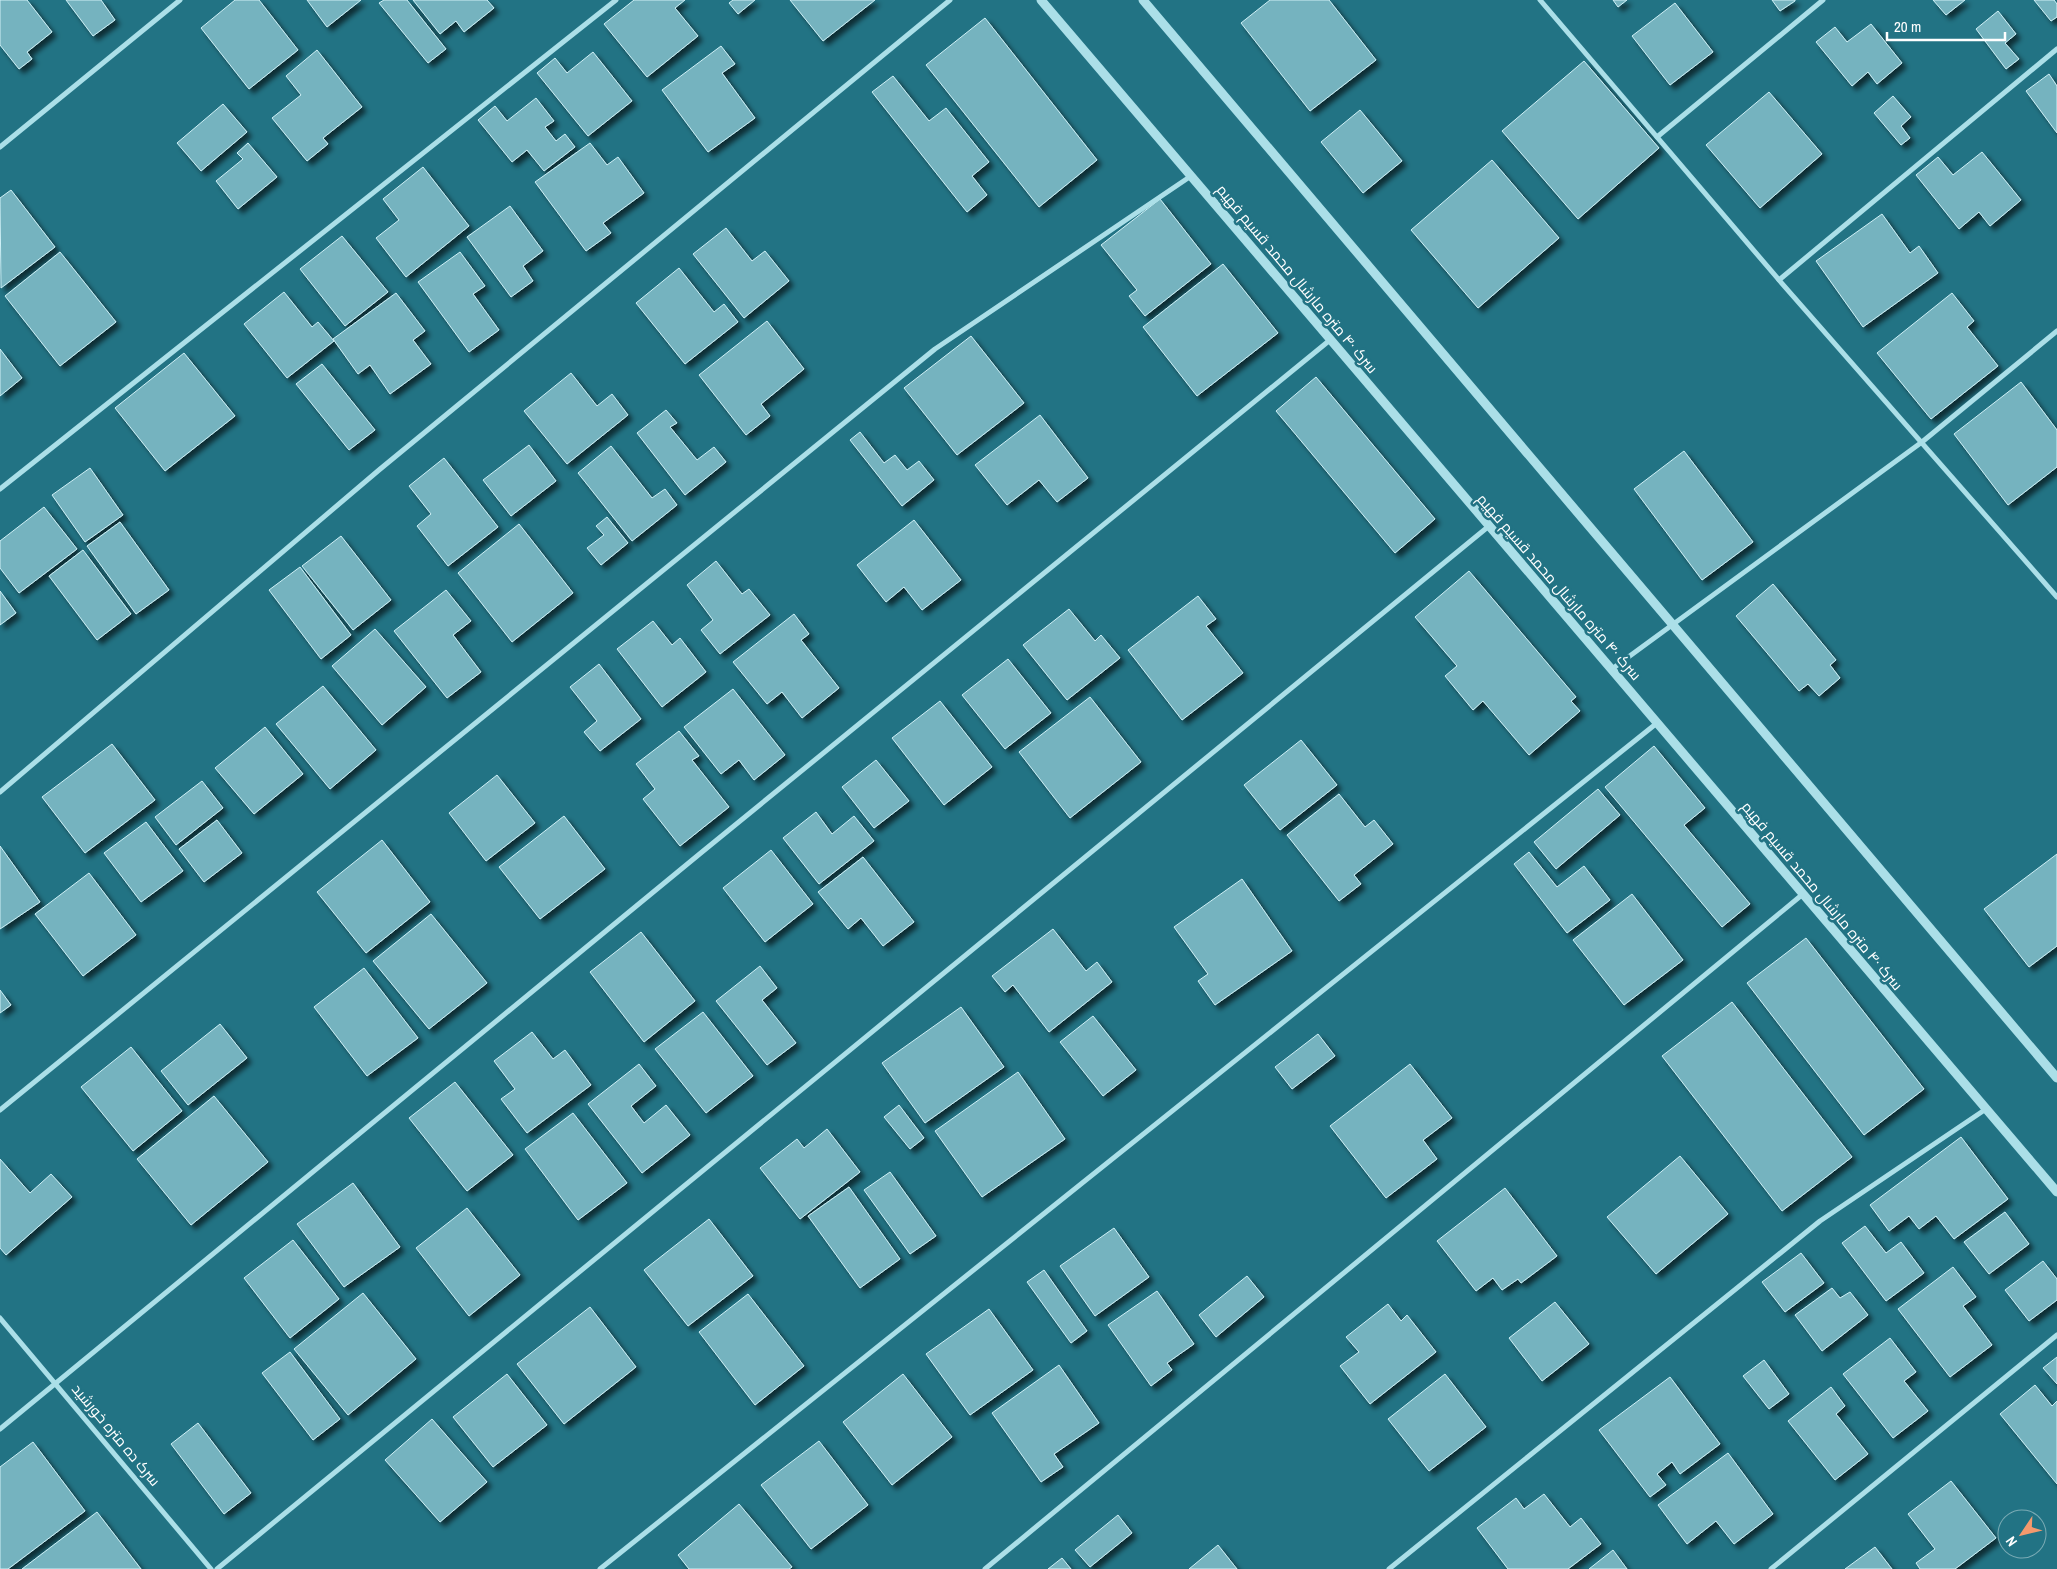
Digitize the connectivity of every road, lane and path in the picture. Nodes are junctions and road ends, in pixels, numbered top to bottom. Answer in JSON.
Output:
{"nodes":[{"id":1,"x":180,"y":0,"type":"edge"},
{"id":2,"x":616,"y":0,"type":"edge"},
{"id":3,"x":950,"y":0,"type":"edge"},
{"id":4,"x":1041,"y":0,"type":"edge"},
{"id":5,"x":1143,"y":0,"type":"edge"},
{"id":6,"x":1540,"y":0,"type":"edge"},
{"id":7,"x":1823,"y":0,"type":"edge"},
{"id":8,"x":2057,"y":49,"type":"edge"},
{"id":9,"x":1657,"y":137,"type":"junction"},
{"id":10,"x":0,"y":148,"type":"edge"},
{"id":11,"x":1190,"y":176,"type":"junction"},
{"id":12,"x":1779,"y":280,"type":"junction"},
{"id":13,"x":2057,"y":331,"type":"edge"},
{"id":14,"x":1330,"y":340,"type":"junction"},
{"id":15,"x":1922,"y":442,"type":"junction"},
{"id":16,"x":0,"y":489,"type":"edge"},
{"id":17,"x":1489,"y":526,"type":"junction"},
{"id":18,"x":2057,"y":597,"type":"edge"},
{"id":19,"x":1672,"y":625,"type":"junction"},
{"id":20,"x":1612,"y":669,"type":"junction"},
{"id":21,"x":1657,"y":723,"type":"junction"},
{"id":22,"x":0,"y":792,"type":"edge"},
{"id":23,"x":1803,"y":894,"type":"junction"},
{"id":24,"x":2057,"y":1078,"type":"edge"},
{"id":25,"x":1986,"y":1109,"type":"junction"},
{"id":26,"x":0,"y":1110,"type":"edge"},
{"id":27,"x":2057,"y":1192,"type":"edge"},
{"id":28,"x":0,"y":1318,"type":"edge"},
{"id":29,"x":2057,"y":1335,"type":"edge"},
{"id":30,"x":56,"y":1383,"type":"junction"},
{"id":31,"x":0,"y":1429,"type":"edge"},
{"id":32,"x":211,"y":1569,"type":"edge"},
{"id":33,"x":217,"y":1569,"type":"edge"},
{"id":34,"x":600,"y":1569,"type":"edge"},
{"id":35,"x":985,"y":1569,"type":"edge"},
{"id":36,"x":1389,"y":1569,"type":"edge"},
{"id":37,"x":1771,"y":1569,"type":"edge"}],
"edges":[{"from":1,"to":10,"type":"street"},
{"from":2,"to":16,"type":"street"},
{"from":3,"to":22,"type":"street"},
{"from":4,"to":11,"type":"street","name":"سرک ۴۰ متره مارشال محمد قسیم فهیم"},
{"from":5,"to":19,"type":"street"},
{"from":6,"to":9,"type":"street"},
{"from":7,"to":9,"type":"street"},
{"from":8,"to":12,"type":"street"},
{"from":9,"to":12,"type":"street"},
{"from":11,"to":14,"type":"street","name":"سرک ۴۰ متره مارشال محمد قسیم فهیم"},
{"from":11,"to":26,"type":"street"},
{"from":12,"to":15,"type":"street"},
{"from":13,"to":15,"type":"street"},
{"from":14,"to":17,"type":"street","name":"سرک ۴۰ متره مارشال محمد قسیم فهیم"},
{"from":14,"to":30,"type":"street"},
{"from":15,"to":18,"type":"street"},
{"from":15,"to":19,"type":"street"},
{"from":17,"to":20,"type":"street","name":"سرک ۴۰ متره مارشال محمد قسیم فهیم"},
{"from":17,"to":33,"type":"street"},
{"from":19,"to":20,"type":"street"},
{"from":19,"to":24,"type":"street"},
{"from":20,"to":21,"type":"street","name":"سرک ۴۰ متره مارشال محمد قسیم فهیم"},
{"from":21,"to":23,"type":"street","name":"سرک ۴۰ متره مارشال محمد قسیم فهیم"},
{"from":21,"to":34,"type":"street"},
{"from":23,"to":25,"type":"street","name":"سرک ۴۰ متره مارشال محمد قسیم فهیم"},
{"from":23,"to":35,"type":"street"},
{"from":25,"to":27,"type":"street","name":"سرک ۴۰ متره مارشال محمد قسیم فهیم"},
{"from":25,"to":36,"type":"street"},
{"from":28,"to":30,"type":"street","name":"سرک ده متره خورشید"},
{"from":29,"to":37,"type":"street"},
{"from":30,"to":31,"type":"street"},
{"from":30,"to":32,"type":"street","name":"سرک ده متره خورشید"}]}
